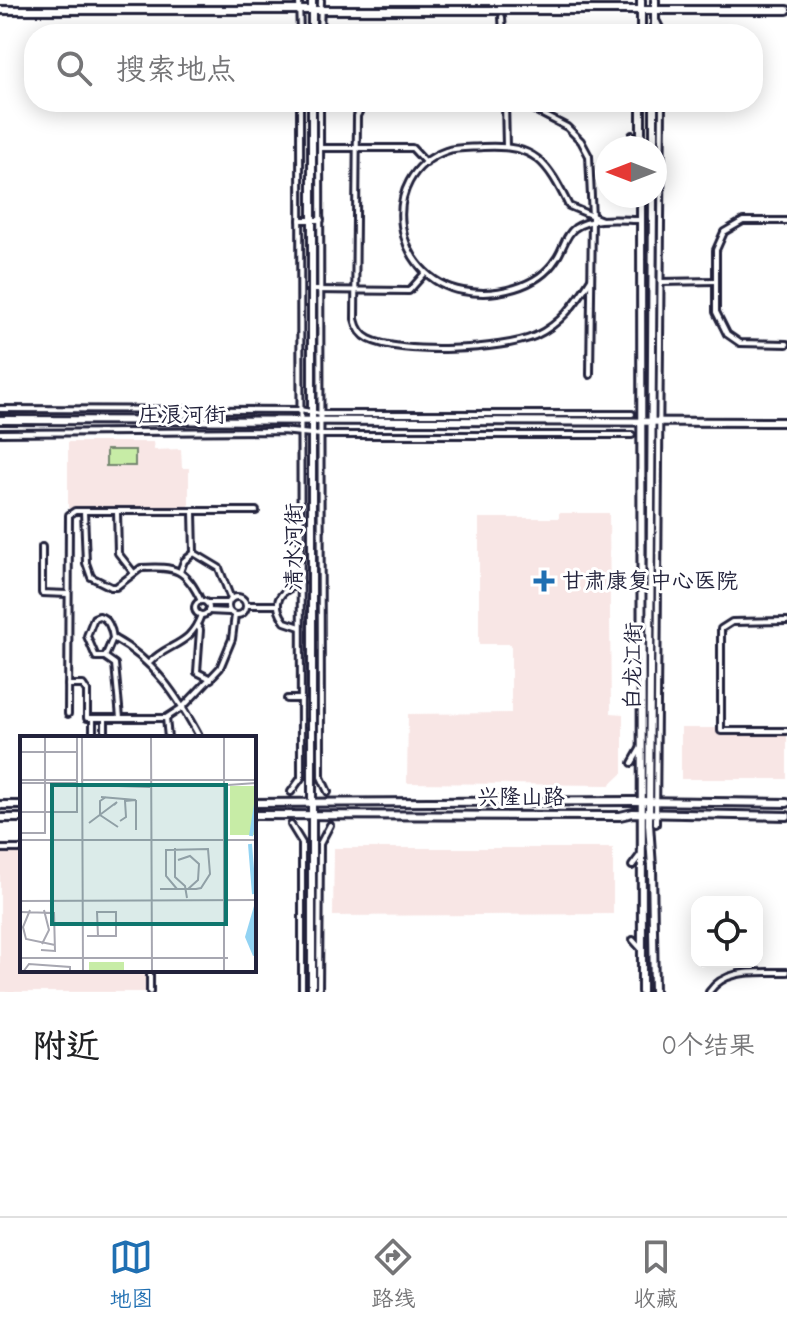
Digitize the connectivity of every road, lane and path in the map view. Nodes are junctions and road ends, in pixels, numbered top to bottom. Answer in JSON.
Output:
{"nodes":[{"id":1,"x":299,"y":0,"type":"edge"},
{"id":2,"x":312,"y":0,"type":"edge"},
{"id":3,"x":321,"y":0,"type":"edge"},
{"id":4,"x":600,"y":0,"type":"edge"},
{"id":5,"x":641,"y":0,"type":"edge"},
{"id":6,"x":655,"y":0,"type":"edge"},
{"id":7,"x":0,"y":10,"type":"edge"},
{"id":8,"x":300,"y":10,"type":"junction"},
{"id":9,"x":312,"y":10,"type":"junction"},
{"id":10,"x":321,"y":10,"type":"junction"},
{"id":11,"x":600,"y":10,"type":"junction"},
{"id":12,"x":641,"y":10,"type":"junction"},
{"id":13,"x":787,"y":10,"type":"edge"},
{"id":14,"x":655,"y":14,"type":"junction"},
{"id":15,"x":502,"y":17,"type":"dead end"},
{"id":16,"x":300,"y":24,"type":"edge"},
{"id":17,"x":312,"y":24,"type":"edge"},
{"id":18,"x":320,"y":24,"type":"edge"},
{"id":19,"x":502,"y":24,"type":"edge"},
{"id":20,"x":641,"y":24,"type":"edge"},
{"id":21,"x":655,"y":24,"type":"edge"},
{"id":22,"x":659,"y":24,"type":"edge"},
{"id":23,"x":300,"y":112,"type":"edge"},
{"id":24,"x":312,"y":112,"type":"edge"},
{"id":25,"x":320,"y":112,"type":"edge"},
{"id":26,"x":359,"y":112,"type":"edge"},
{"id":27,"x":505,"y":112,"type":"edge"},
{"id":28,"x":535,"y":112,"type":"edge"},
{"id":29,"x":641,"y":112,"type":"edge"},
{"id":30,"x":654,"y":112,"type":"edge"},
{"id":31,"x":662,"y":112,"type":"edge"},
{"id":32,"x":641,"y":136,"type":"edge"},
{"id":33,"x":654,"y":136,"type":"edge"},
{"id":34,"x":356,"y":147,"type":"junction"},
{"id":35,"x":506,"y":147,"type":"junction"},
{"id":36,"x":321,"y":148,"type":"junction"},
{"id":37,"x":426,"y":163,"type":"junction"},
{"id":38,"x":641,"y":208,"type":"edge"},
{"id":39,"x":653,"y":208,"type":"edge"},
{"id":40,"x":300,"y":220,"type":"junction"},
{"id":41,"x":312,"y":220,"type":"junction"},
{"id":42,"x":321,"y":220,"type":"junction"},
{"id":43,"x":591,"y":220,"type":"junction"},
{"id":44,"x":641,"y":220,"type":"junction"},
{"id":45,"x":787,"y":221,"type":"edge"},
{"id":46,"x":425,"y":273,"type":"junction"},
{"id":47,"x":591,"y":279,"type":"junction"},
{"id":48,"x":716,"y":281,"type":"junction"},
{"id":49,"x":661,"y":282,"type":"junction"},
{"id":50,"x":312,"y":290,"type":"junction"},
{"id":51,"x":321,"y":290,"type":"junction"},
{"id":52,"x":355,"y":291,"type":"junction"},
{"id":53,"x":787,"y":344,"type":"edge"},
{"id":54,"x":590,"y":375,"type":"dead end"},
{"id":55,"x":0,"y":409,"type":"edge"},
{"id":56,"x":31,"y":410,"type":"junction"},
{"id":57,"x":195,"y":410,"type":"junction"},
{"id":58,"x":247,"y":410,"type":"junction"},
{"id":59,"x":300,"y":410,"type":"junction"},
{"id":60,"x":632,"y":414,"type":"dead end"},
{"id":61,"x":312,"y":417,"type":"junction"},
{"id":62,"x":321,"y":418,"type":"junction"},
{"id":63,"x":0,"y":420,"type":"edge"},
{"id":64,"x":27,"y":420,"type":"junction"},
{"id":65,"x":46,"y":420,"type":"junction"},
{"id":66,"x":175,"y":420,"type":"junction"},
{"id":67,"x":245,"y":420,"type":"junction"},
{"id":68,"x":261,"y":421,"type":"junction"},
{"id":69,"x":300,"y":421,"type":"junction"},
{"id":70,"x":641,"y":422,"type":"junction"},
{"id":71,"x":656,"y":422,"type":"junction"},
{"id":72,"x":787,"y":422,"type":"edge"},
{"id":73,"x":44,"y":431,"type":"junction"},
{"id":74,"x":261,"y":431,"type":"junction"},
{"id":75,"x":2,"y":432,"type":"edge"},
{"id":76,"x":300,"y":433,"type":"junction"},
{"id":77,"x":312,"y":434,"type":"junction"},
{"id":78,"x":321,"y":435,"type":"junction"},
{"id":79,"x":632,"y":435,"type":"dead end"},
{"id":80,"x":84,"y":511,"type":"junction"},
{"id":81,"x":117,"y":511,"type":"junction"},
{"id":82,"x":193,"y":511,"type":"junction"},
{"id":83,"x":256,"y":511,"type":"dead end"},
{"id":84,"x":42,"y":547,"type":"dead end"},
{"id":85,"x":194,"y":553,"type":"junction"},
{"id":86,"x":133,"y":572,"type":"junction"},
{"id":87,"x":180,"y":572,"type":"junction"},
{"id":88,"x":301,"y":583,"type":"junction"},
{"id":89,"x":68,"y":594,"type":"junction"},
{"id":90,"x":229,"y":601,"type":"junction"},
{"id":91,"x":204,"y":602,"type":"junction"},
{"id":92,"x":246,"y":605,"type":"junction"},
{"id":93,"x":278,"y":605,"type":"junction"},
{"id":94,"x":208,"y":611,"type":"junction"},
{"id":95,"x":229,"y":612,"type":"junction"},
{"id":96,"x":201,"y":615,"type":"junction"},
{"id":97,"x":235,"y":615,"type":"junction"},
{"id":98,"x":787,"y":621,"type":"edge"},
{"id":99,"x":197,"y":625,"type":"junction"},
{"id":100,"x":301,"y":627,"type":"junction"},
{"id":101,"x":113,"y":638,"type":"junction"},
{"id":102,"x":105,"y":657,"type":"junction"},
{"id":103,"x":149,"y":663,"type":"junction"},
{"id":104,"x":651,"y":677,"type":"junction"},
{"id":105,"x":211,"y":679,"type":"junction"},
{"id":106,"x":68,"y":685,"type":"junction"},
{"id":107,"x":658,"y":689,"type":"junction"},
{"id":108,"x":287,"y":699,"type":"dead end"},
{"id":109,"x":301,"y":699,"type":"junction"},
{"id":110,"x":183,"y":707,"type":"junction"},
{"id":111,"x":68,"y":714,"type":"dead end"},
{"id":112,"x":93,"y":718,"type":"junction"},
{"id":113,"x":105,"y":718,"type":"junction"},
{"id":114,"x":120,"y":718,"type":"junction"},
{"id":115,"x":166,"y":718,"type":"junction"},
{"id":116,"x":787,"y":731,"type":"edge"},
{"id":117,"x":93,"y":736,"type":"edge"},
{"id":118,"x":105,"y":736,"type":"edge"},
{"id":119,"x":168,"y":736,"type":"edge"},
{"id":120,"x":199,"y":736,"type":"edge"},
{"id":121,"x":656,"y":745,"type":"junction"},
{"id":122,"x":641,"y":747,"type":"junction"},
{"id":123,"x":649,"y":759,"type":"junction"},
{"id":124,"x":632,"y":763,"type":"dead end"},
{"id":125,"x":291,"y":792,"type":"dead end"},
{"id":126,"x":328,"y":792,"type":"dead end"},
{"id":127,"x":312,"y":802,"type":"junction"},
{"id":128,"x":649,"y":802,"type":"junction"},
{"id":129,"x":256,"y":803,"type":"edge"},
{"id":130,"x":787,"y":803,"type":"edge"},
{"id":131,"x":312,"y":814,"type":"junction"},
{"id":132,"x":649,"y":814,"type":"junction"},
{"id":133,"x":256,"y":815,"type":"edge"},
{"id":134,"x":787,"y":816,"type":"edge"},
{"id":135,"x":656,"y":824,"type":"dead end"},
{"id":136,"x":291,"y":825,"type":"dead end"},
{"id":137,"x":330,"y":825,"type":"dead end"},
{"id":138,"x":642,"y":852,"type":"junction"},
{"id":139,"x":660,"y":859,"type":"dead end"},
{"id":140,"x":632,"y":866,"type":"dead end"},
{"id":141,"x":652,"y":867,"type":"junction"},
{"id":142,"x":633,"y":940,"type":"dead end"},
{"id":143,"x":642,"y":951,"type":"junction"},
{"id":144,"x":787,"y":972,"type":"edge"},
{"id":145,"x":302,"y":992,"type":"edge"},
{"id":146,"x":312,"y":992,"type":"edge"},
{"id":147,"x":319,"y":992,"type":"edge"},
{"id":148,"x":642,"y":992,"type":"edge"},
{"id":149,"x":654,"y":992,"type":"edge"},
{"id":150,"x":709,"y":992,"type":"edge"}],
"edges":[{"from":1,"to":8,"type":"street"},
{"from":2,"to":9,"type":"street"},
{"from":3,"to":10,"type":"street"},
{"from":4,"to":11,"type":"street"},
{"from":5,"to":12,"type":"street"},
{"from":6,"to":14,"type":"street"},
{"from":7,"to":8,"type":"street"},
{"from":8,"to":9,"type":"street"},
{"from":8,"to":16,"type":"street"},
{"from":9,"to":10,"type":"street"},
{"from":9,"to":17,"type":"street"},
{"from":10,"to":11,"type":"street"},
{"from":10,"to":18,"type":"street"},
{"from":11,"to":12,"type":"street"},
{"from":12,"to":14,"type":"street"},
{"from":12,"to":20,"type":"street"},
{"from":13,"to":14,"type":"street"},
{"from":14,"to":21,"type":"street"},
{"from":14,"to":22,"type":"street"},
{"from":15,"to":19,"type":"street"},
{"from":23,"to":40,"type":"street"},
{"from":24,"to":41,"type":"street","name":"清水河街"},
{"from":25,"to":36,"type":"street"},
{"from":26,"to":34,"type":"street"},
{"from":27,"to":35,"type":"street"},
{"from":28,"to":43,"type":"street"},
{"from":29,"to":32,"type":"street"},
{"from":30,"to":33,"type":"street"},
{"from":31,"to":49,"type":"street","name":"白龙江街"},
{"from":34,"to":36,"type":"street"},
{"from":34,"to":37,"type":"street"},
{"from":34,"to":52,"type":"street"},
{"from":35,"to":37,"type":"street"},
{"from":35,"to":43,"type":"street"},
{"from":36,"to":42,"type":"street"},
{"from":37,"to":46,"type":"street"},
{"from":38,"to":44,"type":"street","name":"白龙江街"},
{"from":39,"to":71,"type":"street","name":"白龙江街"},
{"from":40,"to":41,"type":"street"},
{"from":40,"to":59,"type":"street"},
{"from":41,"to":42,"type":"street"},
{"from":41,"to":50,"type":"street","name":"清水河街"},
{"from":42,"to":51,"type":"street"},
{"from":43,"to":44,"type":"street"},
{"from":43,"to":46,"type":"street"},
{"from":43,"to":47,"type":"street"},
{"from":44,"to":70,"type":"street","name":"白龙江街"},
{"from":45,"to":48,"type":"street"},
{"from":46,"to":52,"type":"street"},
{"from":47,"to":52,"type":"street"},
{"from":47,"to":54,"type":"street"},
{"from":48,"to":49,"type":"street"},
{"from":48,"to":53,"type":"street"},
{"from":49,"to":71,"type":"street","name":"白龙江街"},
{"from":50,"to":51,"type":"street"},
{"from":50,"to":61,"type":"street","name":"清水河街"},
{"from":51,"to":52,"type":"street"},
{"from":51,"to":62,"type":"street"},
{"from":55,"to":56,"type":"street"},
{"from":56,"to":57,"type":"street"},
{"from":56,"to":65,"type":"street"},
{"from":57,"to":58,"type":"street"},
{"from":57,"to":66,"type":"street"},
{"from":58,"to":59,"type":"street"},
{"from":58,"to":68,"type":"street"},
{"from":59,"to":61,"type":"street"},
{"from":59,"to":69,"type":"street"},
{"from":60,"to":62,"type":"street"},
{"from":61,"to":62,"type":"street"},
{"from":61,"to":69,"type":"street"},
{"from":61,"to":77,"type":"street","name":"清水河街"},
{"from":62,"to":70,"type":"street"},
{"from":62,"to":78,"type":"street"},
{"from":63,"to":64,"type":"street"},
{"from":64,"to":65,"type":"street"},
{"from":64,"to":73,"type":"street"},
{"from":65,"to":66,"type":"street"},
{"from":66,"to":67,"type":"street"},
{"from":67,"to":68,"type":"street"},
{"from":67,"to":74,"type":"street"},
{"from":68,"to":69,"type":"street"},
{"from":69,"to":76,"type":"street"},
{"from":70,"to":71,"type":"street"},
{"from":70,"to":122,"type":"street","name":"白龙江街"},
{"from":71,"to":72,"type":"street"},
{"from":71,"to":104,"type":"street","name":"白龙江街"},
{"from":71,"to":107,"type":"street","name":"白龙江街"},
{"from":73,"to":74,"type":"street","name":"庄浪河街"},
{"from":73,"to":75,"type":"street","name":"庄浪河街"},
{"from":74,"to":76,"type":"street","name":"庄浪河街"},
{"from":76,"to":77,"type":"street","name":"庄浪河街"},
{"from":76,"to":88,"type":"street"},
{"from":77,"to":78,"type":"street","name":"庄浪河街"},
{"from":77,"to":127,"type":"street","name":"清水河街"},
{"from":78,"to":79,"type":"street","name":"庄浪河街"},
{"from":78,"to":126,"type":"street"},
{"from":80,"to":81,"type":"street"},
{"from":80,"to":86,"type":"street"},
{"from":80,"to":89,"type":"street"},
{"from":81,"to":82,"type":"street"},
{"from":81,"to":86,"type":"street"},
{"from":82,"to":83,"type":"street"},
{"from":82,"to":85,"type":"street"},
{"from":84,"to":89,"type":"street"},
{"from":85,"to":87,"type":"street"},
{"from":85,"to":90,"type":"street"},
{"from":86,"to":87,"type":"street"},
{"from":87,"to":91,"type":"street"},
{"from":88,"to":93,"type":"street"},
{"from":88,"to":100,"type":"street"},
{"from":89,"to":106,"type":"street"},
{"from":90,"to":91,"type":"street"},
{"from":90,"to":92,"type":"street"},
{"from":90,"to":95,"type":"street"},
{"from":91,"to":94,"type":"street"},
{"from":91,"to":96,"type":"street"},
{"from":92,"to":93,"type":"street"},
{"from":92,"to":97,"type":"street"},
{"from":93,"to":100,"type":"street"},
{"from":94,"to":95,"type":"street"},
{"from":94,"to":96,"type":"street"},
{"from":95,"to":97,"type":"street"},
{"from":96,"to":99,"type":"street"},
{"from":97,"to":105,"type":"street"},
{"from":98,"to":116,"type":"street"},
{"from":99,"to":103,"type":"street"},
{"from":99,"to":105,"type":"street"},
{"from":100,"to":109,"type":"street"},
{"from":101,"to":102,"type":"street"},
{"from":101,"to":102,"type":"street"},
{"from":101,"to":103,"type":"street"},
{"from":102,"to":114,"type":"street"},
{"from":103,"to":110,"type":"street"},
{"from":104,"to":107,"type":"street"},
{"from":104,"to":123,"type":"street","name":"白龙江街"},
{"from":105,"to":110,"type":"street"},
{"from":106,"to":111,"type":"street"},
{"from":106,"to":112,"type":"street"},
{"from":107,"to":121,"type":"street","name":"白龙江街"},
{"from":108,"to":109,"type":"street"},
{"from":109,"to":125,"type":"street"},
{"from":110,"to":115,"type":"street"},
{"from":110,"to":120,"type":"street"},
{"from":112,"to":113,"type":"street"},
{"from":112,"to":117,"type":"street"},
{"from":113,"to":114,"type":"street"},
{"from":113,"to":118,"type":"street"},
{"from":114,"to":115,"type":"street"},
{"from":115,"to":119,"type":"street"},
{"from":121,"to":123,"type":"street"},
{"from":121,"to":128,"type":"street","name":"白龙江街"},
{"from":122,"to":124,"type":"street"},
{"from":122,"to":128,"type":"street","name":"白龙江街"},
{"from":123,"to":128,"type":"street","name":"白龙江街"},
{"from":127,"to":128,"type":"street","name":"兴隆山路"},
{"from":127,"to":129,"type":"street","name":"兴隆山路"},
{"from":127,"to":131,"type":"street","name":"清水河街"},
{"from":128,"to":130,"type":"street","name":"兴隆山路"},
{"from":128,"to":132,"type":"street","name":"白龙江街"},
{"from":128,"to":132,"type":"street","name":"白龙江街"},
{"from":131,"to":132,"type":"street","name":"兴隆山路"},
{"from":131,"to":133,"type":"street","name":"兴隆山路"},
{"from":131,"to":146,"type":"street","name":"清水河街"},
{"from":132,"to":134,"type":"street","name":"兴隆山路"},
{"from":132,"to":135,"type":"street","name":"白龙江街"},
{"from":132,"to":138,"type":"street","name":"白龙江街"},
{"from":132,"to":141,"type":"street","name":"白龙江街"},
{"from":136,"to":145,"type":"street"},
{"from":137,"to":147,"type":"street"},
{"from":138,"to":140,"type":"street"},
{"from":138,"to":143,"type":"street","name":"白龙江街"},
{"from":139,"to":141,"type":"street"},
{"from":141,"to":149,"type":"street","name":"白龙江街"},
{"from":142,"to":143,"type":"street"},
{"from":143,"to":148,"type":"street","name":"白龙江街"},
{"from":144,"to":150,"type":"street"}]}
